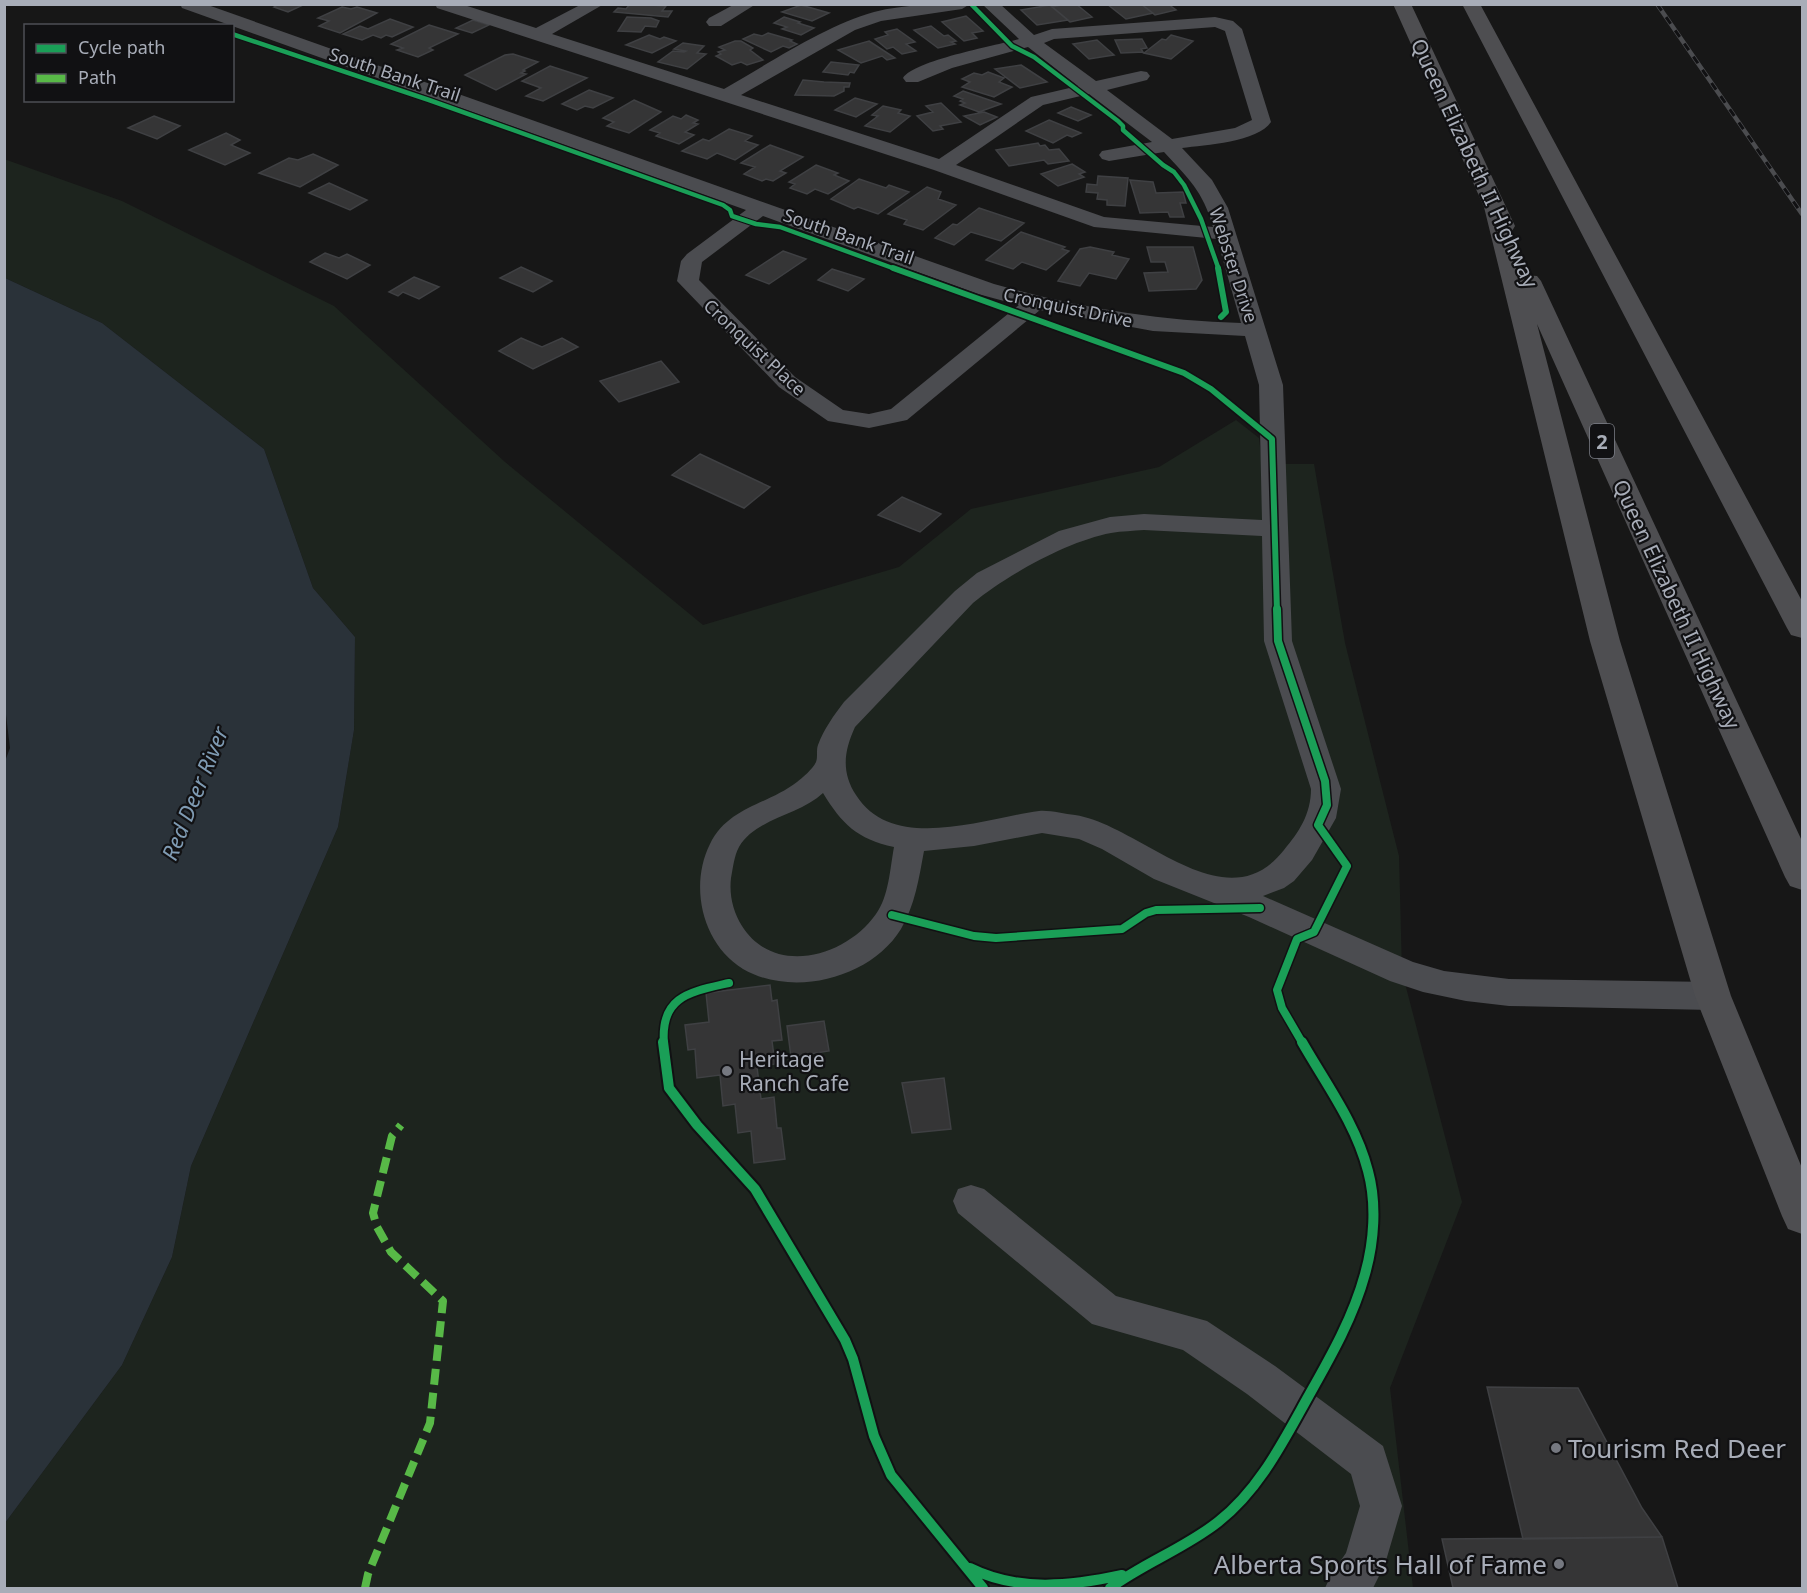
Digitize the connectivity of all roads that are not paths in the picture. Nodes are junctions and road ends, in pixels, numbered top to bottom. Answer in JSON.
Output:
{"nodes":[{"id":1,"x":188,"y":4,"type":"edge"},
{"id":2,"x":443,"y":4,"type":"edge"},
{"id":3,"x":596,"y":4,"type":"edge"},
{"id":4,"x":748,"y":4,"type":"edge"},
{"id":5,"x":962,"y":4,"type":"edge"},
{"id":6,"x":990,"y":4,"type":"edge"},
{"id":7,"x":1402,"y":4,"type":"edge"},
{"id":8,"x":1471,"y":4,"type":"edge"},
{"id":9,"x":873,"y":10,"type":"edge"},
{"id":10,"x":715,"y":22,"type":"dead end"},
{"id":11,"x":536,"y":35,"type":"junction"},
{"id":12,"x":1032,"y":42,"type":"junction"},
{"id":13,"x":1141,"y":76,"type":"dead end"},
{"id":14,"x":912,"y":78,"type":"dead end"},
{"id":15,"x":1093,"y":87,"type":"junction"},
{"id":16,"x":727,"y":96,"type":"junction"},
{"id":17,"x":1167,"y":144,"type":"junction"},
{"id":18,"x":1109,"y":155,"type":"dead end"},
{"id":19,"x":941,"y":166,"type":"junction"},
{"id":20,"x":761,"y":208,"type":"junction"},
{"id":21,"x":1496,"y":208,"type":"junction"},
{"id":22,"x":1227,"y":234,"type":"junction"},
{"id":23,"x":1035,"y":303,"type":"junction"},
{"id":24,"x":1256,"y":330,"type":"junction"},
{"id":25,"x":1275,"y":529,"type":"junction"},
{"id":26,"x":1803,"y":628,"type":"edge"},
{"id":27,"x":831,"y":765,"type":"junction"},
{"id":28,"x":910,"y":839,"type":"junction"},
{"id":29,"x":1803,"y":877,"type":"edge"},
{"id":30,"x":1212,"y":888,"type":"junction"},
{"id":31,"x":1713,"y":996,"type":"junction"},
{"id":32,"x":971,"y":1201,"type":"dead end"},
{"id":33,"x":1803,"y":1216,"type":"edge"},
{"id":34,"x":1347,"y":1588,"type":"edge"}],
"edges":[{"from":1,"to":20,"type":"street","name":"Cronquist Drive"},
{"from":2,"to":11,"type":"street"},
{"from":3,"to":11,"type":"street"},
{"from":4,"to":10,"type":"street"},
{"from":5,"to":9,"type":"street"},
{"from":6,"to":12,"type":"street","name":"Webster Drive"},
{"from":7,"to":21,"type":"highway","name":"Queen Elizabeth II Highway","number":"2"},
{"from":8,"to":26,"type":"highway"},
{"from":9,"to":16,"type":"street"},
{"from":11,"to":16,"type":"street"},
{"from":12,"to":14,"type":"street"},
{"from":12,"to":15,"type":"street","name":"Webster Drive"},
{"from":12,"to":17,"type":"street"},
{"from":13,"to":15,"type":"street"},
{"from":15,"to":17,"type":"street","name":"Webster Drive"},
{"from":15,"to":19,"type":"street"},
{"from":16,"to":19,"type":"street"},
{"from":17,"to":18,"type":"street"},
{"from":17,"to":22,"type":"street","name":"Webster Drive"},
{"from":19,"to":22,"type":"street"},
{"from":20,"to":23,"type":"street","name":"Cronquist Drive"},
{"from":20,"to":23,"type":"street","name":"Cronquist Place"},
{"from":21,"to":29,"type":"highway","name":"Queen Elizabeth II Highway","number":"2"},
{"from":21,"to":31,"type":"highway"},
{"from":22,"to":24,"type":"street","name":"Webster Drive"},
{"from":23,"to":24,"type":"street","name":"Cronquist Drive"},
{"from":24,"to":25,"type":"street"},
{"from":25,"to":27,"type":"street"},
{"from":25,"to":30,"type":"street"},
{"from":27,"to":28,"type":"street"},
{"from":27,"to":28,"type":"street"},
{"from":28,"to":30,"type":"street"},
{"from":30,"to":31,"type":"street"},
{"from":31,"to":33,"type":"highway"},
{"from":32,"to":34,"type":"street"}]}
